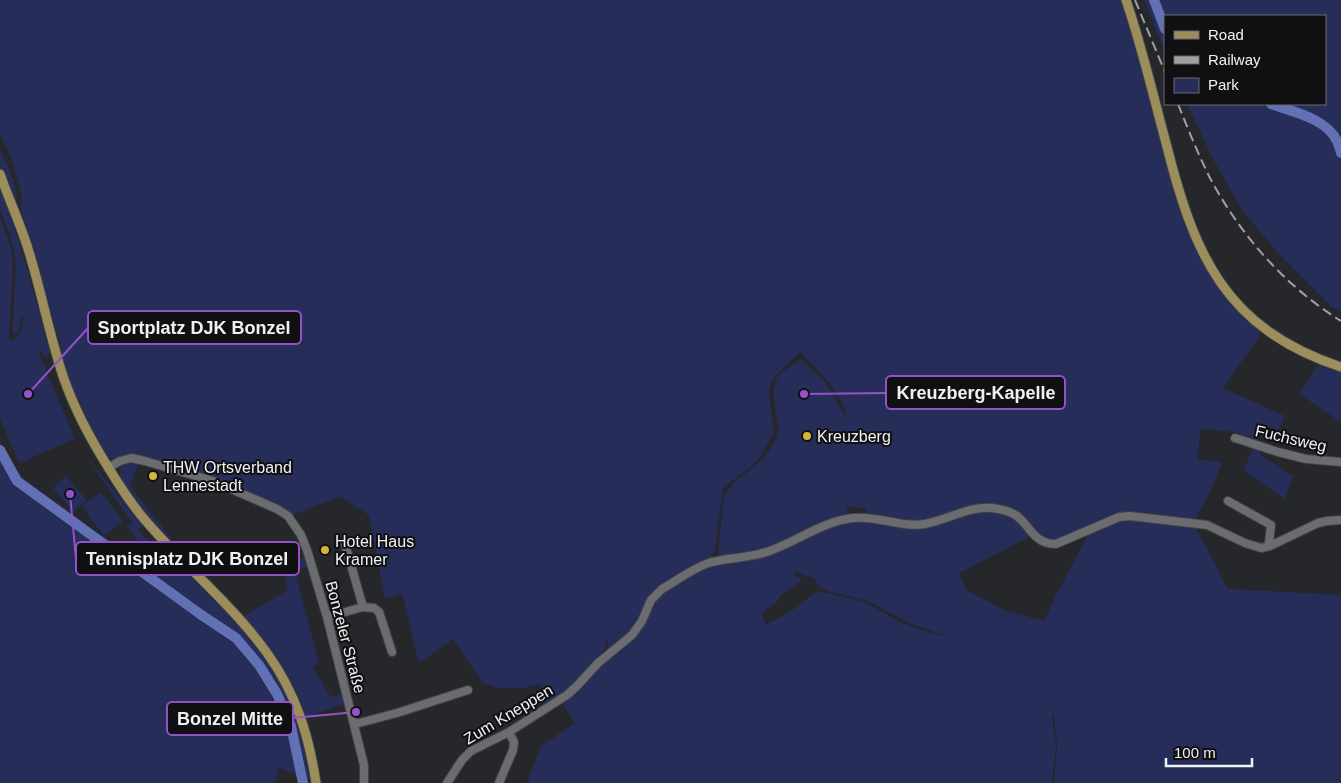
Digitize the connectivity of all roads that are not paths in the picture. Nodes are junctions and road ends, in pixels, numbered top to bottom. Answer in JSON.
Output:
{"nodes":[{"id":1,"x":1126,"y":0,"type":"edge"},
{"id":2,"x":0,"y":174,"type":"edge"},
{"id":3,"x":1341,"y":367,"type":"edge"},
{"id":4,"x":1235,"y":438,"type":"dead end"},
{"id":5,"x":1341,"y":462,"type":"edge"},
{"id":6,"x":108,"y":468,"type":"junction"},
{"id":7,"x":1228,"y":501,"type":"dead end"},
{"id":8,"x":1341,"y":520,"type":"edge"},
{"id":9,"x":345,"y":544,"type":"dead end"},
{"id":10,"x":1270,"y":546,"type":"junction"},
{"id":11,"x":363,"y":607,"type":"junction"},
{"id":12,"x":327,"y":617,"type":"junction"},
{"id":13,"x":392,"y":652,"type":"dead end"},
{"id":14,"x":468,"y":690,"type":"dead end"},
{"id":15,"x":355,"y":724,"type":"junction"},
{"id":16,"x":509,"y":732,"type":"junction"},
{"id":17,"x":316,"y":783,"type":"edge"},
{"id":18,"x":364,"y":783,"type":"edge"},
{"id":19,"x":447,"y":783,"type":"edge"},
{"id":20,"x":499,"y":783,"type":"edge"}],
"edges":[{"from":1,"to":3,"type":"main road"},
{"from":2,"to":6,"type":"main road"},
{"from":4,"to":5,"type":"street","name":"Fuchsweg"},
{"from":6,"to":12,"type":"street","name":"Bonzeler Straße"},
{"from":6,"to":17,"type":"main road"},
{"from":7,"to":10,"type":"street"},
{"from":8,"to":10,"type":"street"},
{"from":9,"to":11,"type":"street"},
{"from":10,"to":16,"type":"street","name":"Zum Kneppen"},
{"from":11,"to":12,"type":"street"},
{"from":11,"to":13,"type":"street"},
{"from":12,"to":15,"type":"street","name":"Bonzeler Straße"},
{"from":14,"to":15,"type":"street"},
{"from":15,"to":18,"type":"street","name":"Bonzeler Straße"},
{"from":16,"to":19,"type":"street","name":"Zum Kneppen"},
{"from":16,"to":20,"type":"street"}]}
